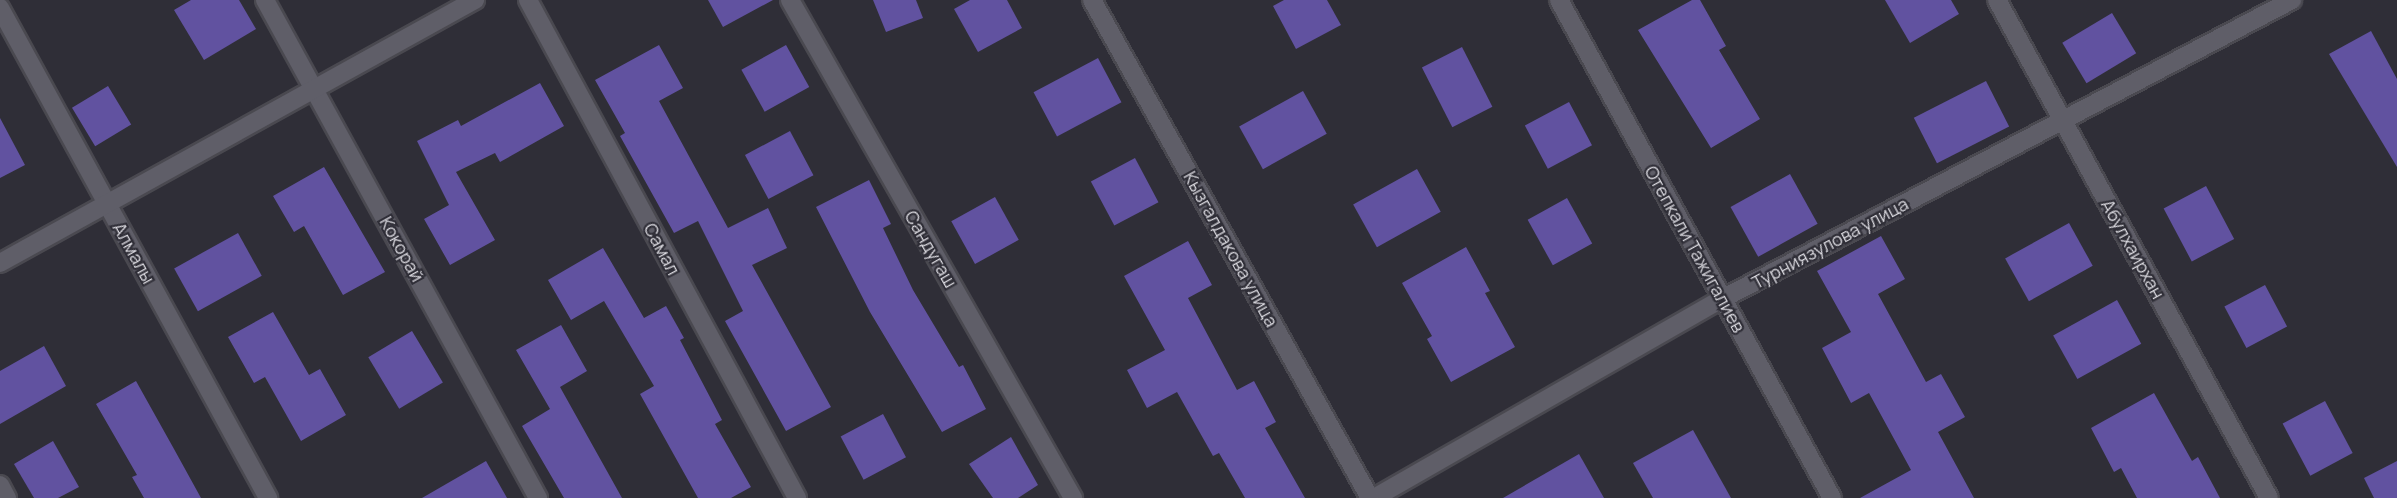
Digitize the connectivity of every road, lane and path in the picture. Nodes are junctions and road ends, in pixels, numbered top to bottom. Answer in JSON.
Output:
{"nodes":[{"id":1,"x":265,"y":0,"type":"edge"},
{"id":2,"x":475,"y":0,"type":"edge"},
{"id":3,"x":528,"y":0,"type":"edge"},
{"id":4,"x":790,"y":0,"type":"edge"},
{"id":5,"x":1092,"y":0,"type":"edge"},
{"id":6,"x":1559,"y":0,"type":"edge"},
{"id":7,"x":1997,"y":0,"type":"edge"},
{"id":8,"x":2292,"y":0,"type":"edge"},
{"id":9,"x":0,"y":8,"type":"edge"},
{"id":10,"x":315,"y":89,"type":"junction"},
{"id":11,"x":2063,"y":121,"type":"junction"},
{"id":12,"x":107,"y":203,"type":"junction"},
{"id":13,"x":0,"y":263,"type":"edge"},
{"id":14,"x":1722,"y":299,"type":"junction"},
{"id":15,"x":0,"y":485,"type":"edge"},
{"id":16,"x":7,"y":498,"type":"edge"},
{"id":17,"x":268,"y":498,"type":"edge"},
{"id":18,"x":538,"y":498,"type":"edge"},
{"id":19,"x":797,"y":498,"type":"edge"},
{"id":20,"x":1073,"y":498,"type":"edge"},
{"id":21,"x":1372,"y":498,"type":"edge"},
{"id":22,"x":1832,"y":498,"type":"edge"},
{"id":23,"x":2270,"y":498,"type":"edge"}],
"edges":[{"from":1,"to":10,"type":"street","name":"Кокорай"},
{"from":2,"to":10,"type":"street"},
{"from":3,"to":19,"type":"street","name":"Самал"},
{"from":4,"to":20,"type":"street","name":"Сандугаш"},
{"from":5,"to":21,"type":"street","name":"Кызгалдакова улица"},
{"from":6,"to":14,"type":"street","name":"Отепкали Тажигалиев"},
{"from":7,"to":11,"type":"street","name":"Абулхаирхан"},
{"from":8,"to":11,"type":"street","name":"Турниязулова улица"},
{"from":9,"to":12,"type":"street","name":"Алмалы"},
{"from":10,"to":12,"type":"street"},
{"from":10,"to":18,"type":"street","name":"Кокорай"},
{"from":11,"to":14,"type":"street","name":"Турниязулова улица"},
{"from":11,"to":23,"type":"street","name":"Абулхаирхан"},
{"from":12,"to":13,"type":"street"},
{"from":12,"to":17,"type":"street","name":"Алмалы"},
{"from":14,"to":21,"type":"street","name":"Турниязулова улица"},
{"from":14,"to":22,"type":"street","name":"Отепкали Тажигалиев"},
{"from":15,"to":16,"type":"street"}]}
